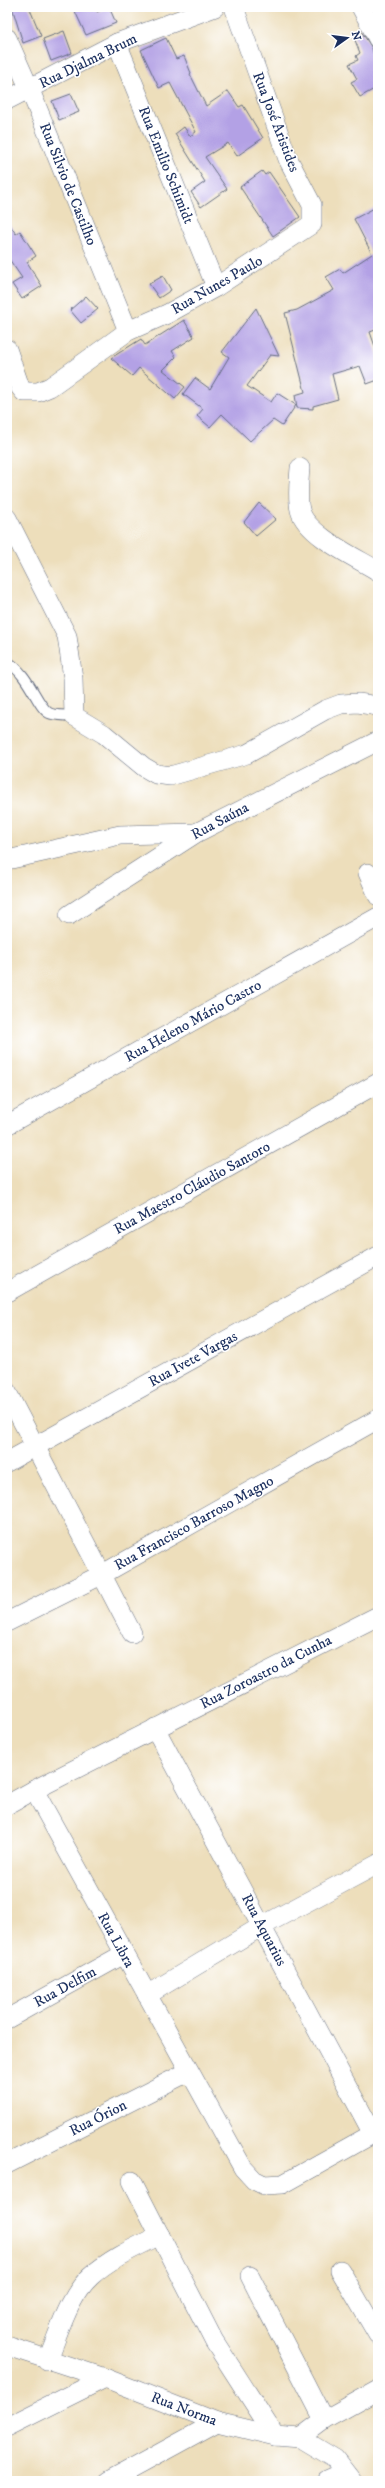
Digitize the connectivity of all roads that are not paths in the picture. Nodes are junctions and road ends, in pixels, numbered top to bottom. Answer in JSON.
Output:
{"nodes":[{"id":1,"x":215,"y":7,"type":"edge"},
{"id":2,"x":234,"y":7,"type":"edge"},
{"id":3,"x":361,"y":7,"type":"edge"},
{"id":4,"x":7,"y":38,"type":"edge"},
{"id":5,"x":378,"y":39,"type":"edge"},
{"id":6,"x":117,"y":44,"type":"junction"},
{"id":7,"x":30,"y":90,"type":"junction"},
{"id":8,"x":7,"y":100,"type":"edge"},
{"id":9,"x":302,"y":232,"type":"joint"},
{"id":10,"x":216,"y":288,"type":"junction"},
{"id":11,"x":128,"y":331,"type":"junction"},
{"id":12,"x":7,"y":349,"type":"edge"},
{"id":13,"x":300,"y":468,"type":"dead end"},
{"id":14,"x":7,"y":518,"type":"edge"},
{"id":15,"x":378,"y":571,"type":"edge"},
{"id":16,"x":7,"y":662,"type":"edge"},
{"id":17,"x":378,"y":706,"type":"edge"},
{"id":18,"x":74,"y":716,"type":"junction"},
{"id":19,"x":378,"y":741,"type":"edge"},
{"id":20,"x":196,"y":833,"type":"junction"},
{"id":21,"x":7,"y":860,"type":"edge"},
{"id":22,"x":368,"y":873,"type":"dead end"},
{"id":23,"x":378,"y":896,"type":"edge"},
{"id":24,"x":69,"y":915,"type":"dead end"},
{"id":25,"x":378,"y":917,"type":"edge"},
{"id":26,"x":378,"y":1084,"type":"edge"},
{"id":27,"x":7,"y":1126,"type":"edge"},
{"id":28,"x":378,"y":1256,"type":"edge"},
{"id":29,"x":7,"y":1292,"type":"edge"},
{"id":30,"x":7,"y":1392,"type":"edge"},
{"id":31,"x":378,"y":1419,"type":"edge"},
{"id":32,"x":36,"y":1446,"type":"junction"},
{"id":33,"x":7,"y":1462,"type":"edge"},
{"id":34,"x":101,"y":1575,"type":"junction"},
{"id":35,"x":378,"y":1616,"type":"edge"},
{"id":36,"x":7,"y":1622,"type":"edge"},
{"id":37,"x":132,"y":1633,"type":"dead end"},
{"id":38,"x":155,"y":1728,"type":"junction"},
{"id":39,"x":34,"y":1790,"type":"junction"},
{"id":40,"x":7,"y":1805,"type":"edge"},
{"id":41,"x":378,"y":1864,"type":"edge"},
{"id":42,"x":262,"y":1926,"type":"junction"},
{"id":43,"x":124,"y":1954,"type":"junction"},
{"id":44,"x":147,"y":1995,"type":"junction"},
{"id":45,"x":7,"y":2019,"type":"edge"},
{"id":46,"x":188,"y":2072,"type":"junction"},
{"id":47,"x":376,"y":2132,"type":"edge"},
{"id":48,"x":7,"y":2164,"type":"edge"},
{"id":49,"x":132,"y":2181,"type":"dead end"},
{"id":50,"x":160,"y":2235,"type":"junction"},
{"id":51,"x":340,"y":2270,"type":"dead end"},
{"id":52,"x":250,"y":2276,"type":"dead end"},
{"id":53,"x":378,"y":2335,"type":"edge"},
{"id":54,"x":7,"y":2346,"type":"edge"},
{"id":55,"x":47,"y":2361,"type":"junction"},
{"id":56,"x":105,"y":2378,"type":"junction"},
{"id":57,"x":378,"y":2390,"type":"edge"},
{"id":58,"x":324,"y":2420,"type":"junction"},
{"id":59,"x":218,"y":2422,"type":"junction"},
{"id":60,"x":7,"y":2427,"type":"edge"},
{"id":61,"x":275,"y":2436,"type":"junction"},
{"id":62,"x":300,"y":2438,"type":"junction"},
{"id":63,"x":348,"y":2477,"type":"edge"},
{"id":64,"x":109,"y":2481,"type":"edge"},
{"id":65,"x":327,"y":2481,"type":"edge"}],
"edges":[{"from":1,"to":6,"type":"street","name":"Rua Djalma Brum"},
{"from":2,"to":9,"type":"street","name":"Rua José Aristides"},
{"from":3,"to":5,"type":"street"},
{"from":4,"to":7,"type":"street","name":"Rua Silvio de Castilho"},
{"from":6,"to":7,"type":"street","name":"Rua Djalma Brum"},
{"from":6,"to":10,"type":"street","name":"Rua Emilio Schimidt"},
{"from":7,"to":8,"type":"street","name":"Rua Djalma Brum"},
{"from":7,"to":11,"type":"street","name":"Rua Silvio de Castilho"},
{"from":9,"to":10,"type":"street","name":"Rua Nunes Paulo"},
{"from":10,"to":11,"type":"street","name":"Rua Nunes Paulo"},
{"from":11,"to":12,"type":"street","name":"Rua Nunes Paulo"},
{"from":13,"to":15,"type":"street"},
{"from":14,"to":18,"type":"street"},
{"from":16,"to":18,"type":"lane"},
{"from":17,"to":18,"type":"street"},
{"from":19,"to":20,"type":"street","name":"Rua Saúna"},
{"from":20,"to":21,"type":"street"},
{"from":20,"to":24,"type":"street","name":"Rua Saúna"},
{"from":22,"to":23,"type":"street"},
{"from":25,"to":27,"type":"street","name":"Rua Heleno Mário Castro"},
{"from":26,"to":29,"type":"street","name":"Rua Maestro Cláudio Santoro"},
{"from":28,"to":32,"type":"street","name":"Rua Ivete Vargas"},
{"from":30,"to":32,"type":"street"},
{"from":31,"to":34,"type":"street","name":"Rua Francisco Barroso Magno"},
{"from":32,"to":33,"type":"street","name":"Rua Ivete Vargas"},
{"from":32,"to":34,"type":"street"},
{"from":34,"to":36,"type":"street","name":"Rua Francisco Barroso Magno"},
{"from":34,"to":37,"type":"street"},
{"from":35,"to":38,"type":"street","name":"Rua Zoroastro da Cunha"},
{"from":38,"to":39,"type":"street"},
{"from":38,"to":42,"type":"street","name":"Rua Aquarius"},
{"from":39,"to":40,"type":"street"},
{"from":39,"to":43,"type":"street","name":"Rua Libra"},
{"from":41,"to":42,"type":"street"},
{"from":42,"to":44,"type":"street"},
{"from":42,"to":47,"type":"street","name":"Rua Aquarius"},
{"from":43,"to":44,"type":"street","name":"Rua Libra"},
{"from":43,"to":45,"type":"street","name":"Rua Delfim"},
{"from":44,"to":46,"type":"street","name":"Rua Libra"},
{"from":46,"to":47,"type":"street","name":"Rua Libra"},
{"from":46,"to":48,"type":"street","name":"Rua Órion"},
{"from":49,"to":50,"type":"street"},
{"from":50,"to":55,"type":"street"},
{"from":50,"to":61,"type":"street"},
{"from":51,"to":53,"type":"street"},
{"from":52,"to":58,"type":"street"},
{"from":54,"to":55,"type":"street","name":"Rua Norma"},
{"from":55,"to":56,"type":"street","name":"Rua Norma"},
{"from":56,"to":59,"type":"street","name":"Rua Norma"},
{"from":56,"to":60,"type":"street"},
{"from":57,"to":58,"type":"street"},
{"from":58,"to":62,"type":"street"},
{"from":59,"to":61,"type":"street","name":"Rua Norma"},
{"from":59,"to":64,"type":"street"},
{"from":61,"to":62,"type":"street","name":"Rua Norma"},
{"from":62,"to":63,"type":"street","name":"Rua Norma"},
{"from":63,"to":65,"type":"street"}]}
